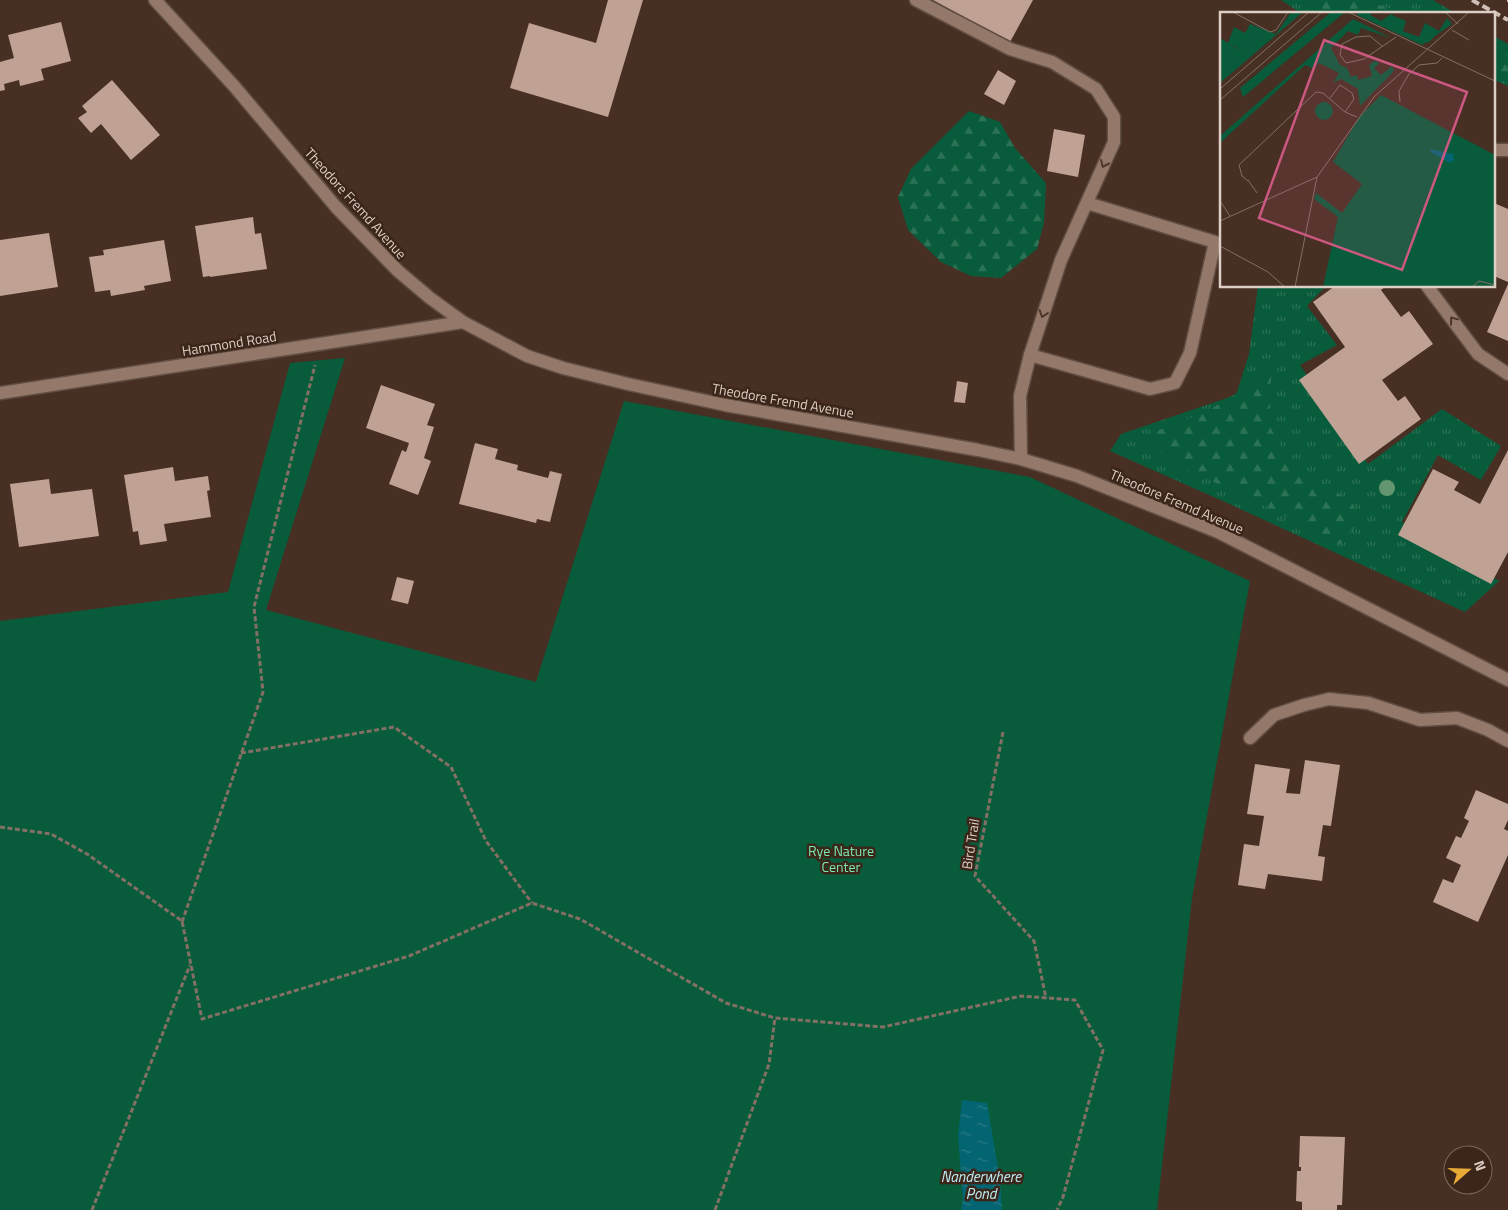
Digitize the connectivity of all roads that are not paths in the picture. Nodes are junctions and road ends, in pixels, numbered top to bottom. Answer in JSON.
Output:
{"nodes":[{"id":1,"x":155,"y":0,"type":"edge"},
{"id":2,"x":916,"y":0,"type":"edge"},
{"id":3,"x":1087,"y":203,"type":"junction"},
{"id":4,"x":1428,"y":288,"type":"edge"},
{"id":5,"x":463,"y":322,"type":"junction"},
{"id":6,"x":1030,"y":355,"type":"junction"},
{"id":7,"x":1508,"y":374,"type":"edge"},
{"id":8,"x":0,"y":393,"type":"edge"},
{"id":9,"x":1021,"y":459,"type":"junction"},
{"id":10,"x":1508,"y":680,"type":"edge"},
{"id":11,"x":1250,"y":738,"type":"dead end"},
{"id":12,"x":1508,"y":741,"type":"edge"}],
"edges":[{"from":1,"to":5,"type":"street","name":"Theodore Fremd Avenue"},
{"from":2,"to":3,"type":"street","one_way":true},
{"from":3,"to":6,"type":"street","one_way":true},
{"from":3,"to":6,"type":"street"},
{"from":7,"to":4,"type":"street","one_way":true},
{"from":5,"to":8,"type":"street","name":"Hammond Road"},
{"from":5,"to":9,"type":"street","name":"Theodore Fremd Avenue"},
{"from":6,"to":9,"type":"street"},
{"from":9,"to":10,"type":"street","name":"Theodore Fremd Avenue"},
{"from":11,"to":12,"type":"street"}]}
